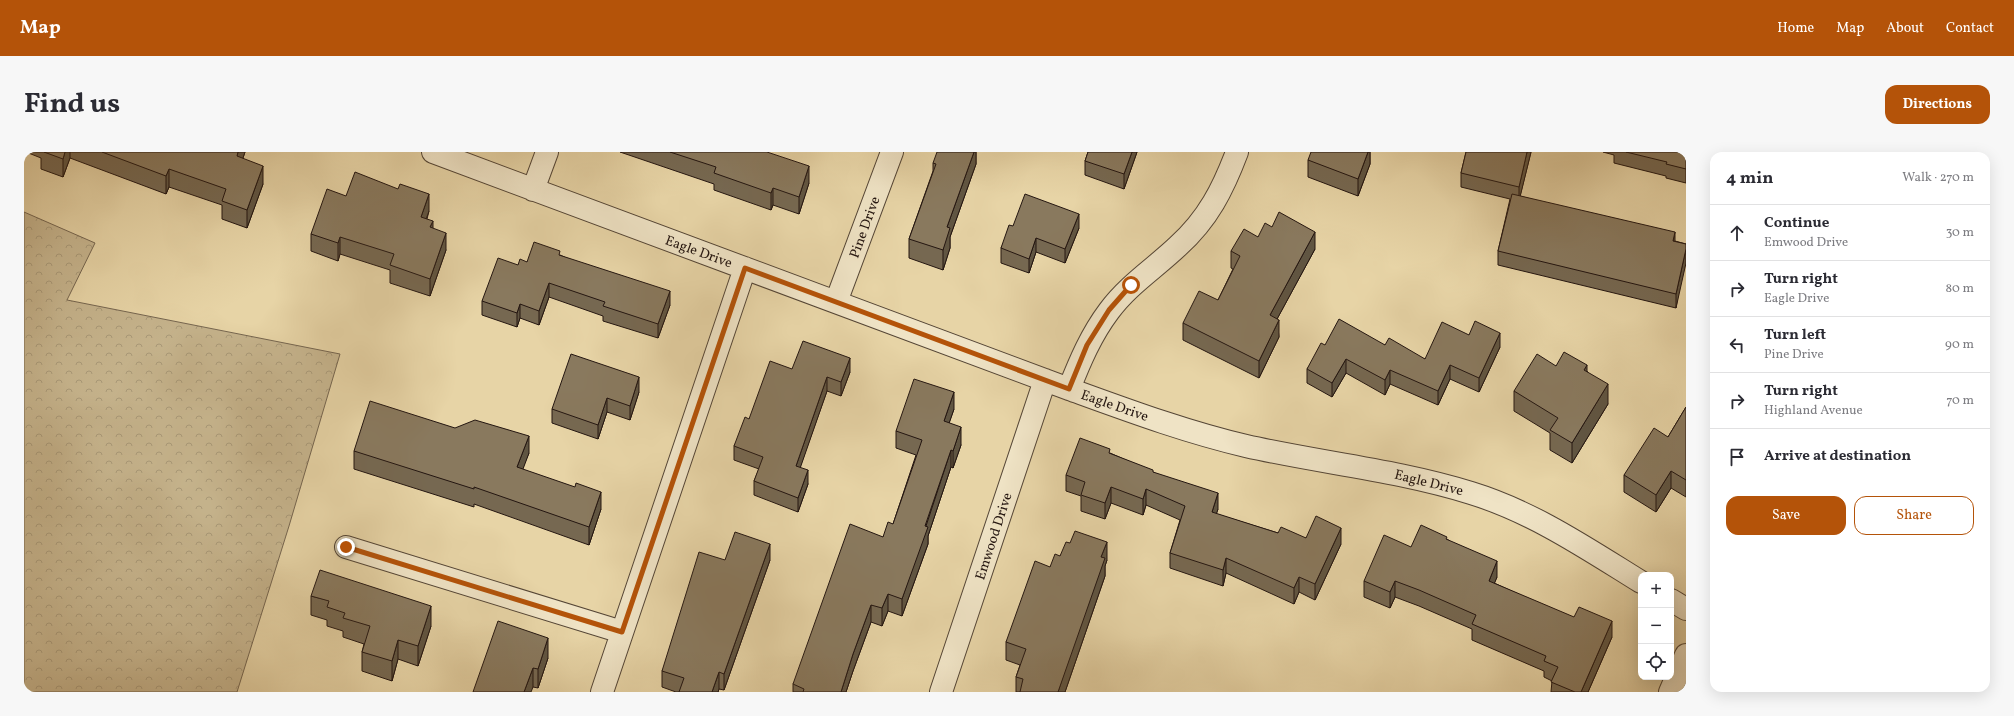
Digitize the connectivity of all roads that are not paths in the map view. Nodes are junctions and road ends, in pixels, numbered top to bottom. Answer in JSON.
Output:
{"nodes":[{"id":1,"x":433,"y":152,"type":"edge"},
{"id":2,"x":547,"y":152,"type":"edge"},
{"id":3,"x":892,"y":152,"type":"edge"},
{"id":4,"x":1237,"y":152,"type":"edge"},
{"id":5,"x":533,"y":190,"type":"junction"},
{"id":6,"x":745,"y":268,"type":"junction"},
{"id":7,"x":836,"y":302,"type":"junction"},
{"id":8,"x":1045,"y":380,"type":"junction"},
{"id":9,"x":1069,"y":389,"type":"junction"},
{"id":10,"x":346,"y":547,"type":"dead end"},
{"id":11,"x":1638,"y":580,"type":"edge"},
{"id":12,"x":1674,"y":602,"type":"edge"},
{"id":13,"x":1686,"y":609,"type":"edge"},
{"id":14,"x":622,"y":632,"type":"junction"},
{"id":15,"x":1686,"y":655,"type":"edge"},
{"id":16,"x":602,"y":692,"type":"edge"},
{"id":17,"x":941,"y":692,"type":"edge"},
{"id":18,"x":1670,"y":692,"type":"edge"}],
"edges":[{"from":1,"to":5,"type":"street","name":"Eagle Drive"},
{"from":2,"to":5,"type":"street"},
{"from":3,"to":7,"type":"street","name":"Pine Drive"},
{"from":4,"to":9,"type":"street"},
{"from":5,"to":6,"type":"street","name":"Eagle Drive"},
{"from":6,"to":7,"type":"street","name":"Eagle Drive"},
{"from":6,"to":14,"type":"street"},
{"from":7,"to":8,"type":"street","name":"Eagle Drive"},
{"from":8,"to":9,"type":"street","name":"Eagle Drive"},
{"from":8,"to":17,"type":"street","name":"Emwood Drive"},
{"from":9,"to":11,"type":"street","name":"Eagle Drive"},
{"from":10,"to":14,"type":"street"},
{"from":12,"to":13,"type":"street"},
{"from":14,"to":16,"type":"street"},
{"from":15,"to":18,"type":"street"}]}
